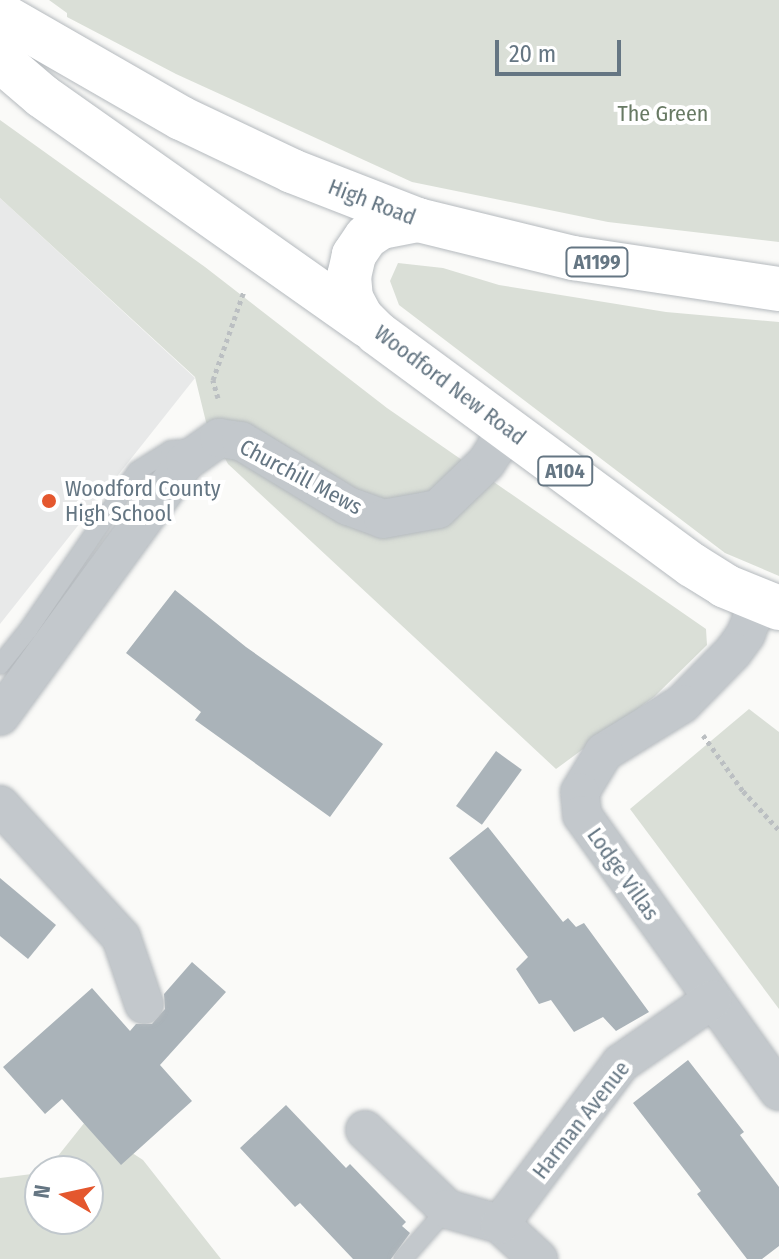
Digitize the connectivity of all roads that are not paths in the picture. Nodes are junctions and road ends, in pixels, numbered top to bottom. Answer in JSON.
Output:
{"nodes":[{"id":1,"x":0,"y":14,"type":"edge"},
{"id":2,"x":0,"y":60,"type":"edge"},
{"id":3,"x":418,"y":220,"type":"junction"},
{"id":4,"x":779,"y":289,"type":"edge"},
{"id":5,"x":377,"y":333,"type":"junction"},
{"id":6,"x":508,"y":429,"type":"junction"},
{"id":7,"x":217,"y":443,"type":"junction"},
{"id":8,"x":769,"y":604,"type":"edge"},
{"id":9,"x":0,"y":665,"type":"edge"},
{"id":10,"x":0,"y":716,"type":"edge"},
{"id":11,"x":0,"y":805,"type":"edge"},
{"id":12,"x":712,"y":1000,"type":"junction"},
{"id":13,"x":144,"y":1004,"type":"dead end"},
{"id":14,"x":779,"y":1091,"type":"edge"},
{"id":15,"x":365,"y":1130,"type":"dead end"},
{"id":16,"x":447,"y":1209,"type":"junction"},
{"id":17,"x":500,"y":1224,"type":"junction"},
{"id":18,"x":403,"y":1259,"type":"edge"},
{"id":19,"x":538,"y":1259,"type":"edge"}],
"edges":[{"from":1,"to":3,"type":"main road","name":"High Road"},
{"from":2,"to":5,"type":"main road","number":"A104"},
{"from":3,"to":4,"type":"main road","name":"High Road","number":"A1199"},
{"from":3,"to":5,"type":"main road","name":"Woodford New Road","number":"A104"},
{"from":5,"to":6,"type":"main road","name":"Woodford New Road","number":"A104"},
{"from":6,"to":7,"type":"street","name":"Churchill Mews"},
{"from":6,"to":8,"type":"main road","name":"Woodford New Road","number":"A104"},
{"from":7,"to":9,"type":"lane"},
{"from":7,"to":10,"type":"street","name":"Churchill Mews"},
{"from":8,"to":12,"type":"street","name":"Lodge Villas"},
{"from":11,"to":13,"type":"street"},
{"from":12,"to":14,"type":"street","name":"Lodge Villas"},
{"from":12,"to":17,"type":"street","name":"Harman Avenue"},
{"from":15,"to":16,"type":"street"},
{"from":16,"to":17,"type":"street"},
{"from":16,"to":18,"type":"lane"},
{"from":17,"to":19,"type":"street"}]}
